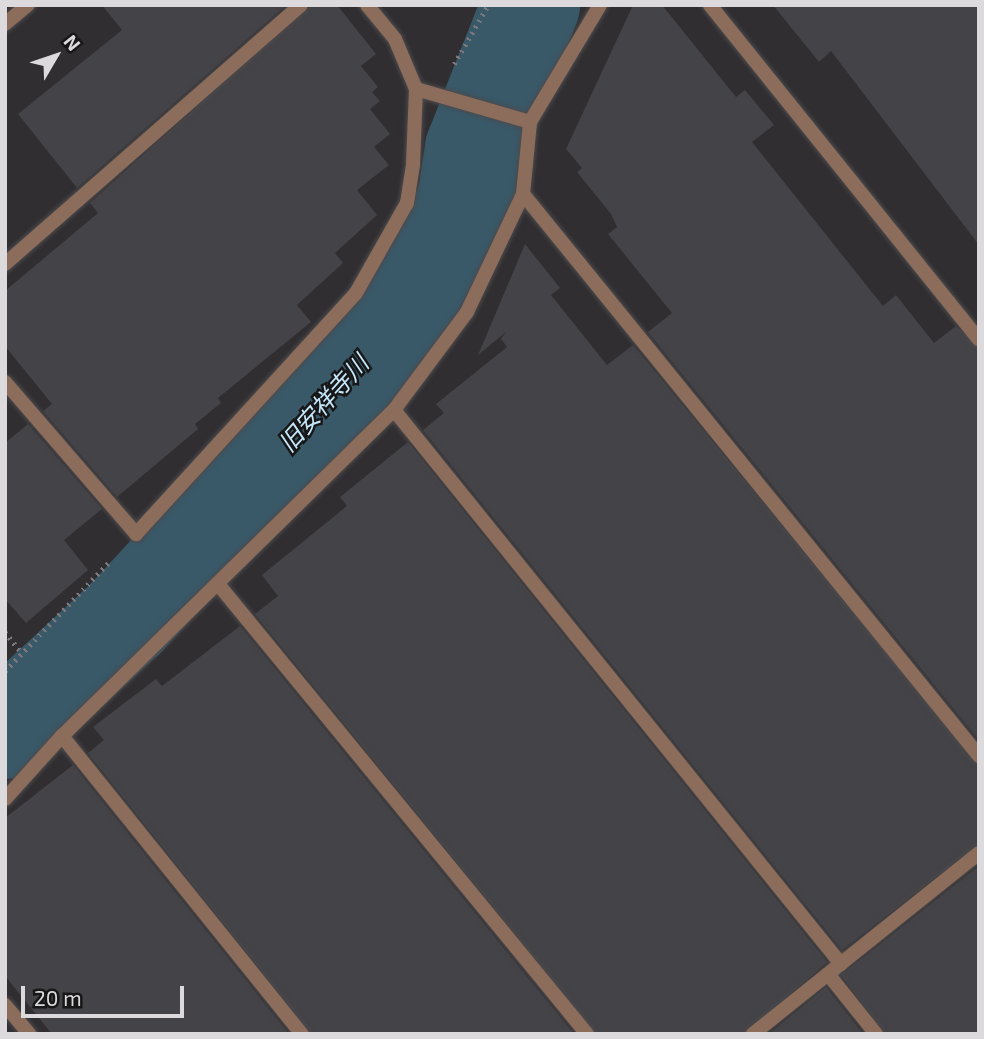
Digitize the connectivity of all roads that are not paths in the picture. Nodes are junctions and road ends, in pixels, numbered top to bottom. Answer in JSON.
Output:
{"nodes":[{"id":1,"x":28,"y":5,"type":"edge"},
{"id":2,"x":301,"y":5,"type":"edge"},
{"id":3,"x":367,"y":5,"type":"edge"},
{"id":4,"x":600,"y":5,"type":"edge"},
{"id":5,"x":710,"y":5,"type":"edge"},
{"id":6,"x":5,"y":24,"type":"edge"},
{"id":7,"x":416,"y":89,"type":"junction"},
{"id":8,"x":525,"y":121,"type":"junction"},
{"id":9,"x":523,"y":194,"type":"junction"},
{"id":10,"x":5,"y":264,"type":"edge"},
{"id":11,"x":979,"y":339,"type":"edge"},
{"id":12,"x":5,"y":382,"type":"edge"},
{"id":13,"x":394,"y":410,"type":"junction"},
{"id":14,"x":218,"y":584,"type":"junction"},
{"id":15,"x":62,"y":736,"type":"junction"},
{"id":16,"x":979,"y":757,"type":"edge"},
{"id":17,"x":5,"y":799,"type":"edge"},
{"id":18,"x":979,"y":853,"type":"edge"},
{"id":19,"x":841,"y":964,"type":"junction"},
{"id":20,"x":828,"y":974,"type":"junction"},
{"id":21,"x":5,"y":1005,"type":"edge"},
{"id":22,"x":29,"y":1034,"type":"edge"},
{"id":23,"x":302,"y":1034,"type":"edge"},
{"id":24,"x":587,"y":1034,"type":"edge"},
{"id":25,"x":753,"y":1034,"type":"edge"},
{"id":26,"x":876,"y":1034,"type":"edge"}],
"edges":[{"from":1,"to":6,"type":"street"},
{"from":2,"to":10,"type":"street"},
{"from":3,"to":7,"type":"street"},
{"from":4,"to":8,"type":"street"},
{"from":5,"to":11,"type":"street"},
{"from":7,"to":8,"type":"street"},
{"from":7,"to":12,"type":"street"},
{"from":8,"to":9,"type":"street"},
{"from":9,"to":13,"type":"street"},
{"from":9,"to":16,"type":"street"},
{"from":13,"to":14,"type":"street"},
{"from":13,"to":19,"type":"street"},
{"from":14,"to":15,"type":"street"},
{"from":14,"to":24,"type":"street"},
{"from":15,"to":17,"type":"street"},
{"from":15,"to":23,"type":"street"},
{"from":18,"to":19,"type":"street"},
{"from":19,"to":20,"type":"street"},
{"from":20,"to":25,"type":"street"},
{"from":20,"to":26,"type":"street"},
{"from":21,"to":22,"type":"street"}]}
